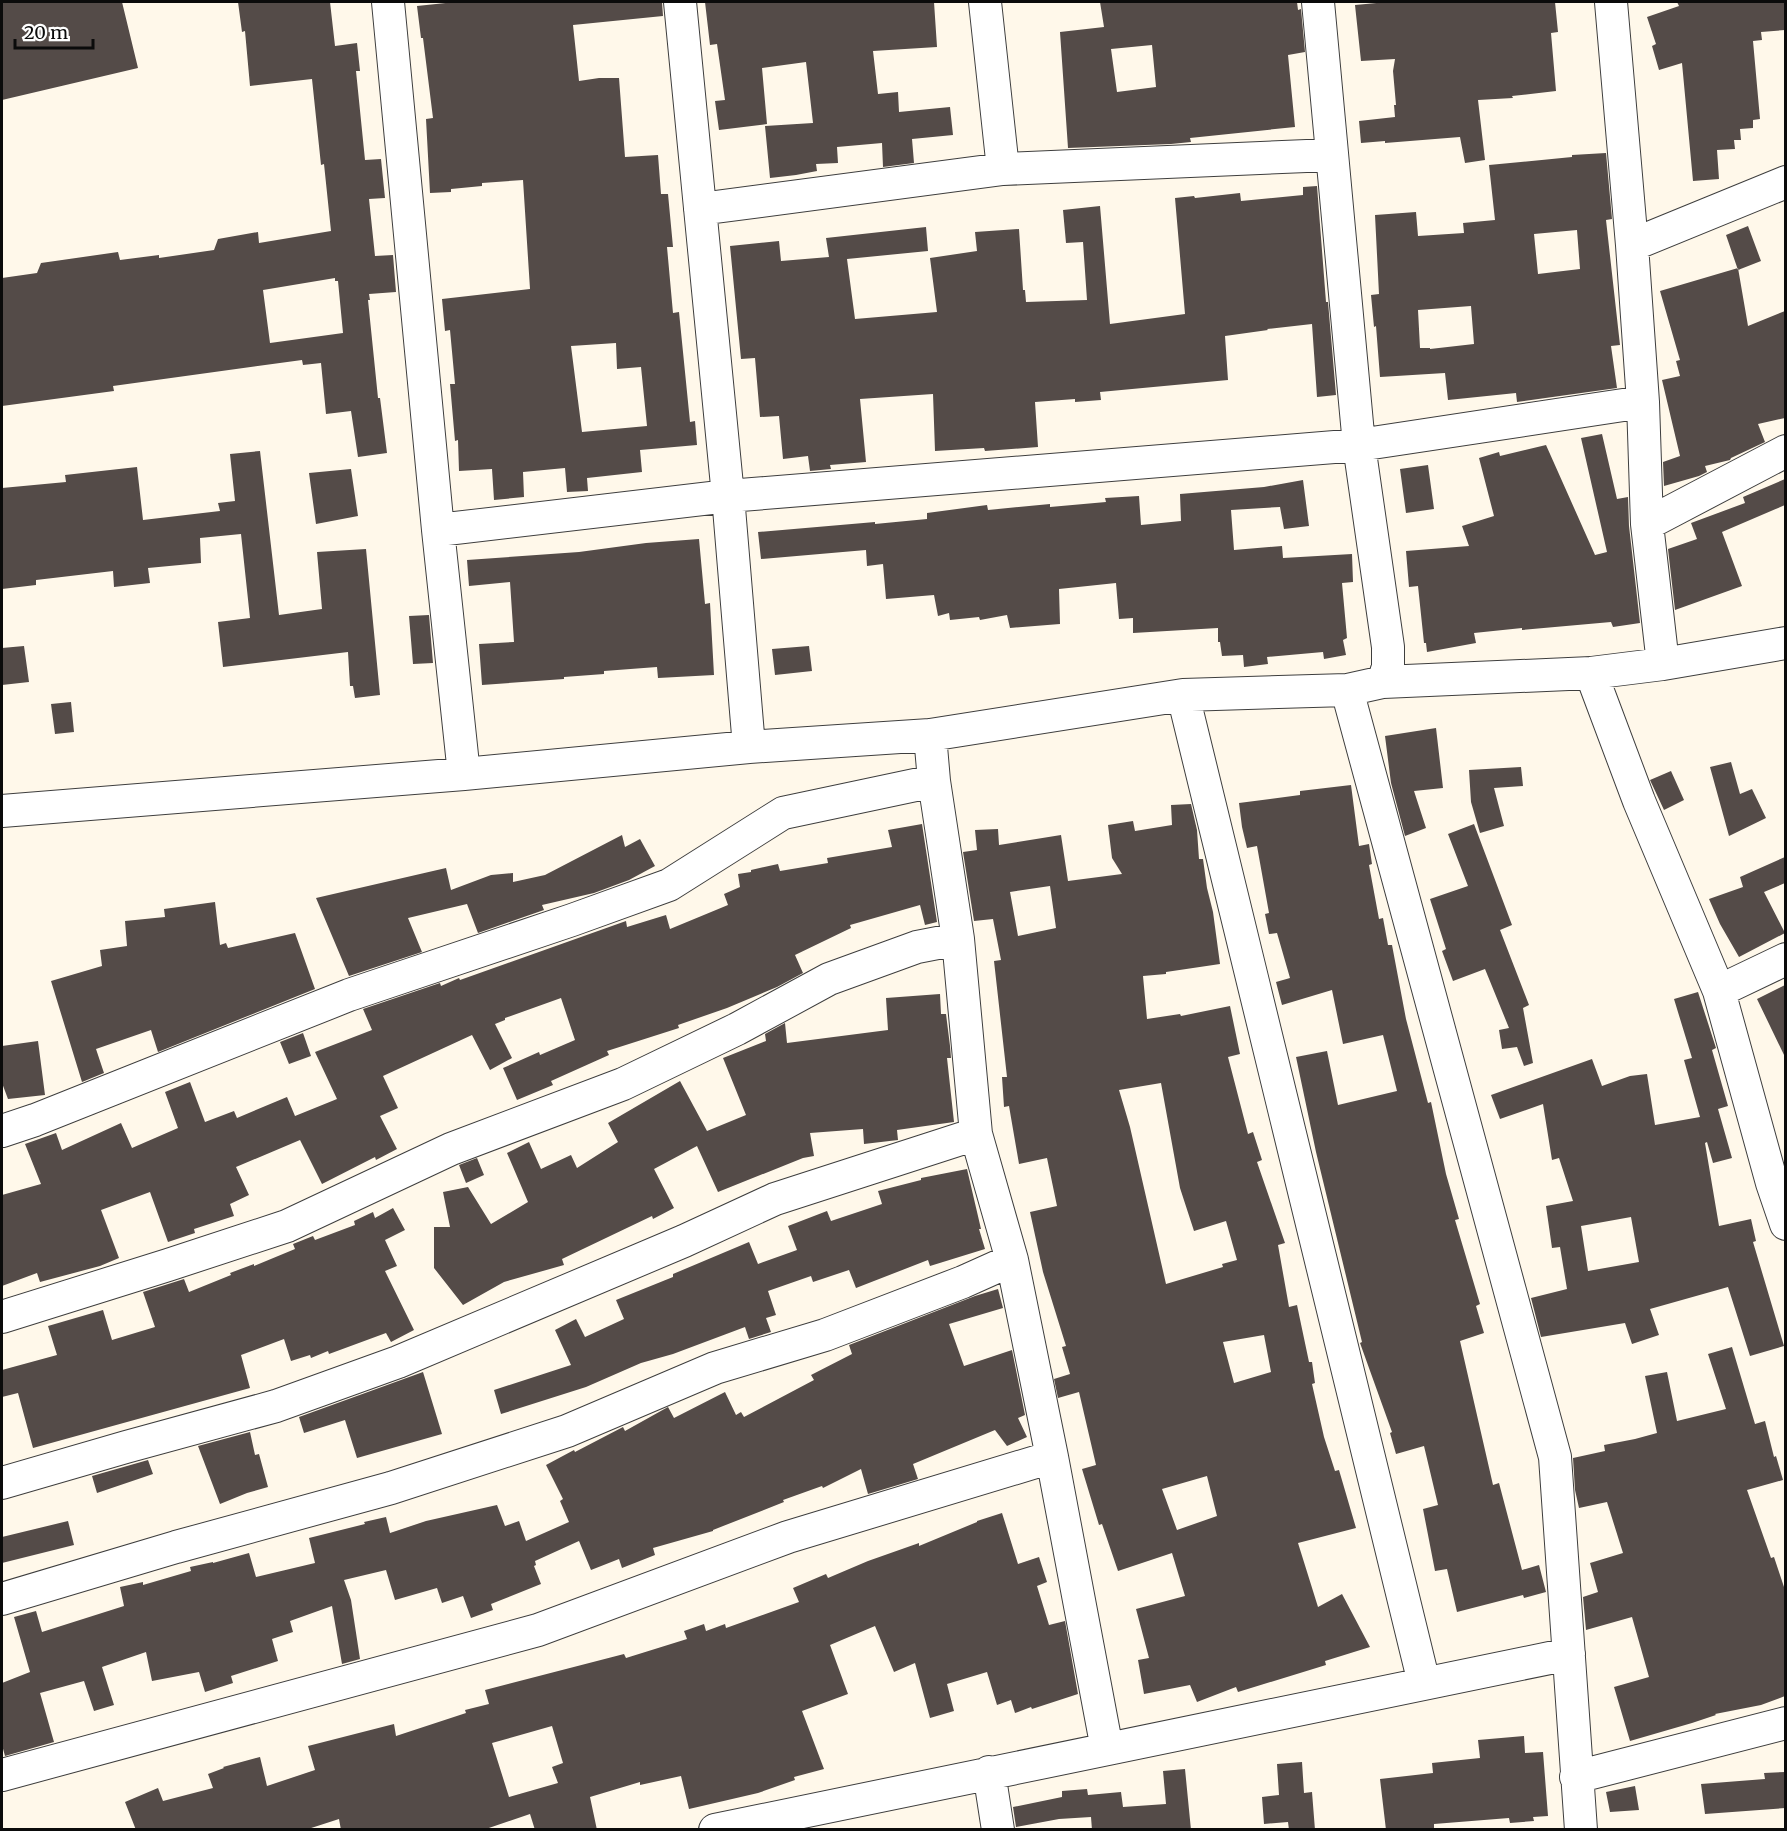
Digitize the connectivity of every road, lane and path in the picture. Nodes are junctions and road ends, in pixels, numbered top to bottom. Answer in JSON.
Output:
{"nodes":[{"id":1,"x":388,"y":2,"type":"edge"},
{"id":2,"x":680,"y":2,"type":"edge"},
{"id":3,"x":985,"y":2,"type":"edge"},
{"id":4,"x":1318,"y":2,"type":"edge"},
{"id":5,"x":1611,"y":2,"type":"edge"},
{"id":6,"x":1331,"y":155,"type":"junction"},
{"id":7,"x":1003,"y":169,"type":"junction"},
{"id":8,"x":1785,"y":182,"type":"edge"},
{"id":9,"x":700,"y":209,"type":"junction"},
{"id":10,"x":1632,"y":245,"type":"junction"},
{"id":11,"x":1643,"y":402,"type":"junction"},
{"id":12,"x":1359,"y":445,"type":"junction"},
{"id":13,"x":1785,"y":451,"type":"edge"},
{"id":14,"x":728,"y":496,"type":"junction"},
{"id":15,"x":1647,"y":524,"type":"junction"},
{"id":16,"x":438,"y":530,"type":"junction"},
{"id":17,"x":1785,"y":643,"type":"edge"},
{"id":18,"x":1663,"y":664,"type":"junction"},
{"id":19,"x":1591,"y":673,"type":"junction"},
{"id":20,"x":1383,"y":682,"type":"junction"},
{"id":21,"x":1347,"y":690,"type":"junction"},
{"id":22,"x":1183,"y":695,"type":"junction"},
{"id":23,"x":930,"y":735,"type":"junction"},
{"id":24,"x":749,"y":747,"type":"junction"},
{"id":25,"x":464,"y":774,"type":"junction"},
{"id":26,"x":934,"y":780,"type":"junction"},
{"id":27,"x":2,"y":811,"type":"edge"},
{"id":28,"x":958,"y":939,"type":"junction"},
{"id":29,"x":1785,"y":959,"type":"edge"},
{"id":30,"x":1719,"y":991,"type":"junction"},
{"id":31,"x":2,"y":1131,"type":"edge"},
{"id":32,"x":976,"y":1134,"type":"junction"},
{"id":33,"x":1785,"y":1224,"type":"edge"},
{"id":34,"x":1012,"y":1260,"type":"junction"},
{"id":35,"x":2,"y":1317,"type":"edge"},
{"id":36,"x":1052,"y":1457,"type":"junction"},
{"id":37,"x":2,"y":1483,"type":"edge"},
{"id":38,"x":2,"y":1599,"type":"edge"},
{"id":39,"x":1569,"y":1654,"type":"junction"},
{"id":40,"x":1424,"y":1683,"type":"junction"},
{"id":41,"x":1785,"y":1723,"type":"edge"},
{"id":42,"x":1107,"y":1749,"type":"junction"},
{"id":43,"x":989,"y":1772,"type":"junction"},
{"id":44,"x":2,"y":1776,"type":"edge"},
{"id":45,"x":1576,"y":1777,"type":"junction"},
{"id":46,"x":715,"y":1830,"type":"edge"},
{"id":47,"x":998,"y":1830,"type":"edge"},
{"id":48,"x":1581,"y":1830,"type":"edge"}],
"edges":[{"from":1,"to":16,"type":"street"},
{"from":2,"to":9,"type":"street"},
{"from":3,"to":7,"type":"street"},
{"from":4,"to":6,"type":"street"},
{"from":5,"to":10,"type":"street"},
{"from":6,"to":7,"type":"street"},
{"from":6,"to":12,"type":"street"},
{"from":7,"to":9,"type":"street"},
{"from":8,"to":10,"type":"street"},
{"from":9,"to":14,"type":"street"},
{"from":10,"to":11,"type":"street"},
{"from":11,"to":12,"type":"street"},
{"from":11,"to":15,"type":"street"},
{"from":12,"to":14,"type":"street"},
{"from":12,"to":20,"type":"street"},
{"from":13,"to":15,"type":"street"},
{"from":14,"to":16,"type":"street"},
{"from":14,"to":24,"type":"street"},
{"from":15,"to":18,"type":"street"},
{"from":16,"to":25,"type":"street"},
{"from":17,"to":18,"type":"street"},
{"from":18,"to":19,"type":"street"},
{"from":19,"to":20,"type":"street"},
{"from":19,"to":30,"type":"street"},
{"from":20,"to":21,"type":"street"},
{"from":21,"to":22,"type":"street"},
{"from":21,"to":39,"type":"street"},
{"from":22,"to":23,"type":"street"},
{"from":22,"to":40,"type":"street"},
{"from":23,"to":24,"type":"street"},
{"from":23,"to":26,"type":"street"},
{"from":24,"to":25,"type":"street"},
{"from":25,"to":27,"type":"street"},
{"from":26,"to":28,"type":"street"},
{"from":26,"to":31,"type":"street"},
{"from":28,"to":32,"type":"street"},
{"from":28,"to":35,"type":"street"},
{"from":29,"to":30,"type":"street"},
{"from":30,"to":33,"type":"street"},
{"from":32,"to":34,"type":"street"},
{"from":32,"to":37,"type":"street"},
{"from":34,"to":36,"type":"street"},
{"from":34,"to":38,"type":"street"},
{"from":36,"to":42,"type":"street"},
{"from":36,"to":44,"type":"street"},
{"from":39,"to":40,"type":"street"},
{"from":39,"to":45,"type":"street"},
{"from":40,"to":42,"type":"street"},
{"from":41,"to":45,"type":"street"},
{"from":42,"to":43,"type":"street"},
{"from":43,"to":46,"type":"street"},
{"from":43,"to":47,"type":"street"},
{"from":45,"to":48,"type":"street"}]}
